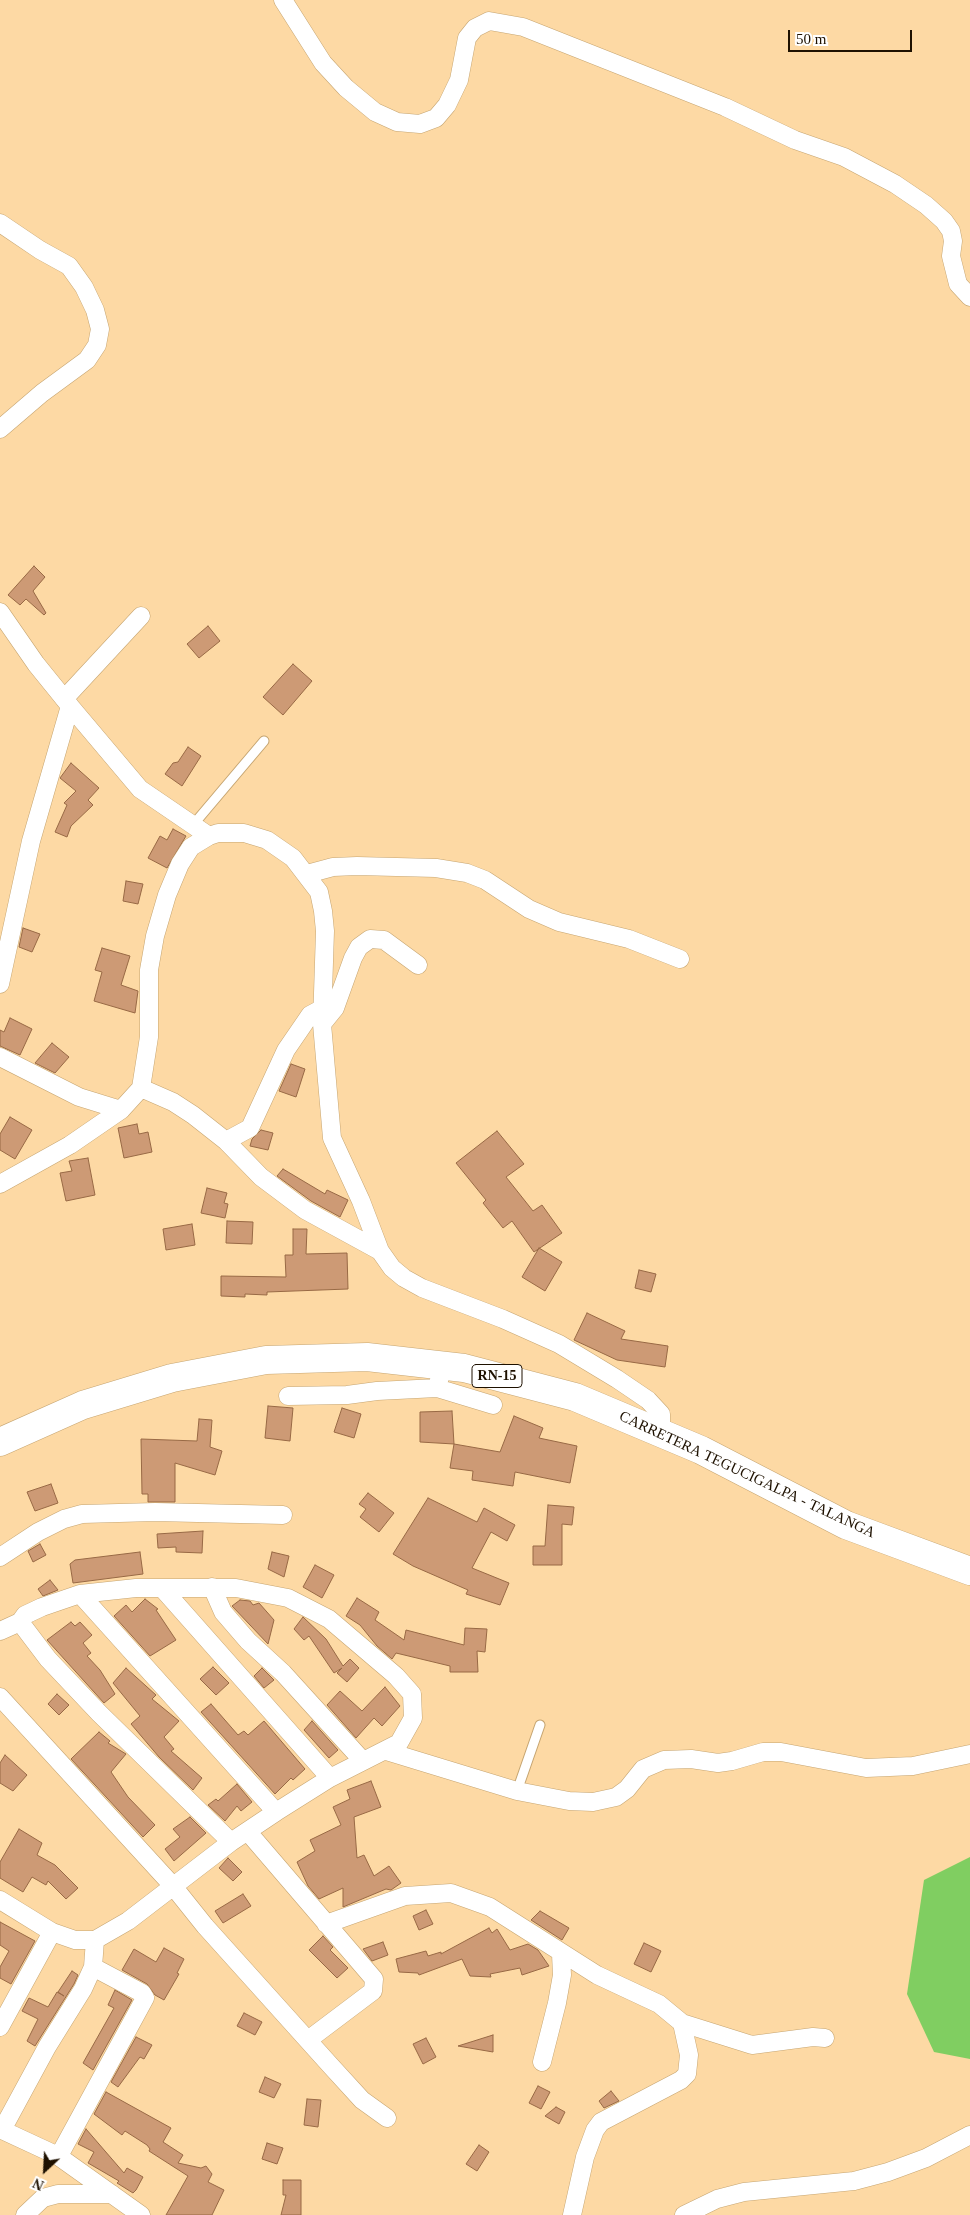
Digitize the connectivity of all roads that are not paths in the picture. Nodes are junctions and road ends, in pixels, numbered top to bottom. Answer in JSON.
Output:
{"nodes":[{"id":1,"x":283,"y":0,"type":"edge"},
{"id":2,"x":0,"y":223,"type":"edge"},
{"id":3,"x":970,"y":297,"type":"edge"},
{"id":4,"x":0,"y":429,"type":"edge"},
{"id":5,"x":0,"y":612,"type":"edge"},
{"id":6,"x":141,"y":616,"type":"dead end"},
{"id":7,"x":67,"y":702,"type":"junction"},
{"id":8,"x":264,"y":742,"type":"dead end"},
{"id":9,"x":193,"y":825,"type":"junction"},
{"id":10,"x":209,"y":836,"type":"junction"},
{"id":11,"x":307,"y":874,"type":"junction"},
{"id":12,"x":680,"y":959,"type":"dead end"},
{"id":13,"x":418,"y":965,"type":"dead end"},
{"id":14,"x":0,"y":984,"type":"edge"},
{"id":15,"x":323,"y":1016,"type":"junction"},
{"id":16,"x":0,"y":1056,"type":"edge"},
{"id":17,"x":141,"y":1088,"type":"junction"},
{"id":18,"x":121,"y":1110,"type":"junction"},
{"id":19,"x":226,"y":1141,"type":"junction"},
{"id":20,"x":0,"y":1184,"type":"edge"},
{"id":21,"x":380,"y":1251,"type":"junction"},
{"id":22,"x":440,"y":1377,"type":"junction"},
{"id":23,"x":288,"y":1396,"type":"dead end"},
{"id":24,"x":493,"y":1405,"type":"dead end"},
{"id":25,"x":661,"y":1431,"type":"junction"},
{"id":26,"x":0,"y":1442,"type":"edge"},
{"id":27,"x":283,"y":1515,"type":"dead end"},
{"id":28,"x":0,"y":1558,"type":"edge"},
{"id":29,"x":970,"y":1571,"type":"edge"},
{"id":30,"x":212,"y":1587,"type":"junction"},
{"id":31,"x":162,"y":1588,"type":"junction"},
{"id":32,"x":80,"y":1594,"type":"junction"},
{"id":33,"x":20,"y":1622,"type":"junction"},
{"id":34,"x":0,"y":1631,"type":"edge"},
{"id":35,"x":0,"y":1697,"type":"edge"},
{"id":36,"x":540,"y":1725,"type":"dead end"},
{"id":37,"x":386,"y":1751,"type":"junction"},
{"id":38,"x":970,"y":1754,"type":"edge"},
{"id":39,"x":362,"y":1760,"type":"junction"},
{"id":40,"x":330,"y":1778,"type":"junction"},
{"id":41,"x":517,"y":1791,"type":"junction"},
{"id":42,"x":276,"y":1812,"type":"junction"},
{"id":43,"x":248,"y":1832,"type":"junction"},
{"id":44,"x":231,"y":1842,"type":"junction"},
{"id":45,"x":173,"y":1886,"type":"junction"},
{"id":46,"x":0,"y":1900,"type":"edge"},
{"id":47,"x":326,"y":1924,"type":"junction"},
{"id":48,"x":52,"y":1932,"type":"junction"},
{"id":49,"x":95,"y":1940,"type":"junction"},
{"id":50,"x":561,"y":1954,"type":"junction"},
{"id":51,"x":93,"y":1967,"type":"junction"},
{"id":52,"x":682,"y":2023,"type":"junction"},
{"id":53,"x":0,"y":2027,"type":"edge"},
{"id":54,"x":826,"y":2038,"type":"dead end"},
{"id":55,"x":308,"y":2040,"type":"junction"},
{"id":56,"x":542,"y":2062,"type":"dead end"},
{"id":57,"x":387,"y":2118,"type":"dead end"},
{"id":58,"x":1,"y":2129,"type":"edge"},
{"id":59,"x":970,"y":2135,"type":"edge"},
{"id":60,"x":58,"y":2156,"type":"junction"},
{"id":61,"x":112,"y":2194,"type":"junction"},
{"id":62,"x":136,"y":2213,"type":"edge"},
{"id":63,"x":25,"y":2215,"type":"edge"},
{"id":64,"x":572,"y":2215,"type":"edge"},
{"id":65,"x":684,"y":2215,"type":"edge"}],
"edges":[{"from":1,"to":3,"type":"street"},
{"from":2,"to":4,"type":"street"},
{"from":5,"to":7,"type":"street"},
{"from":6,"to":7,"type":"street"},
{"from":7,"to":9,"type":"street"},
{"from":7,"to":14,"type":"street"},
{"from":8,"to":9,"type":"lane"},
{"from":9,"to":10,"type":"street"},
{"from":10,"to":11,"type":"street"},
{"from":10,"to":17,"type":"street"},
{"from":11,"to":12,"type":"street"},
{"from":11,"to":15,"type":"street"},
{"from":13,"to":15,"type":"street"},
{"from":15,"to":19,"type":"street"},
{"from":15,"to":21,"type":"street"},
{"from":16,"to":18,"type":"street"},
{"from":17,"to":18,"type":"street"},
{"from":17,"to":19,"type":"street"},
{"from":18,"to":20,"type":"street"},
{"from":19,"to":21,"type":"street"},
{"from":21,"to":25,"type":"street"},
{"from":22,"to":23,"type":"street"},
{"from":22,"to":24,"type":"street"},
{"from":22,"to":25,"type":"main road","name":"CARRETERA TEGUCIGALPA - TALANGA","number":"RN-15"},
{"from":22,"to":26,"type":"main road","name":"CARRETERA TEGUCIGALPA - TALANGA","number":"RN-15"},
{"from":25,"to":29,"type":"main road","name":"CARRETERA TEGUCIGALPA - TALANGA","number":"RN-15"},
{"from":27,"to":28,"type":"street"},
{"from":30,"to":31,"type":"street"},
{"from":30,"to":37,"type":"street"},
{"from":30,"to":39,"type":"street"},
{"from":31,"to":32,"type":"street"},
{"from":31,"to":40,"type":"street"},
{"from":32,"to":33,"type":"street"},
{"from":32,"to":42,"type":"street"},
{"from":33,"to":34,"type":"street"},
{"from":33,"to":44,"type":"street"},
{"from":35,"to":45,"type":"street"},
{"from":36,"to":41,"type":"lane"},
{"from":37,"to":39,"type":"street"},
{"from":37,"to":41,"type":"street"},
{"from":38,"to":41,"type":"street"},
{"from":39,"to":40,"type":"street"},
{"from":40,"to":42,"type":"street"},
{"from":42,"to":43,"type":"street"},
{"from":43,"to":44,"type":"street"},
{"from":43,"to":47,"type":"street"},
{"from":44,"to":45,"type":"street"},
{"from":45,"to":49,"type":"street"},
{"from":45,"to":55,"type":"street"},
{"from":46,"to":48,"type":"street"},
{"from":47,"to":50,"type":"street"},
{"from":47,"to":55,"type":"street"},
{"from":48,"to":49,"type":"street"},
{"from":48,"to":53,"type":"street"},
{"from":49,"to":51,"type":"street"},
{"from":50,"to":52,"type":"street"},
{"from":50,"to":56,"type":"street"},
{"from":51,"to":58,"type":"street"},
{"from":51,"to":60,"type":"street"},
{"from":52,"to":54,"type":"street"},
{"from":52,"to":64,"type":"street"},
{"from":55,"to":57,"type":"street"},
{"from":58,"to":60,"type":"street"},
{"from":59,"to":65,"type":"street"},
{"from":60,"to":61,"type":"street"},
{"from":61,"to":62,"type":"street"},
{"from":61,"to":63,"type":"street"}]}
